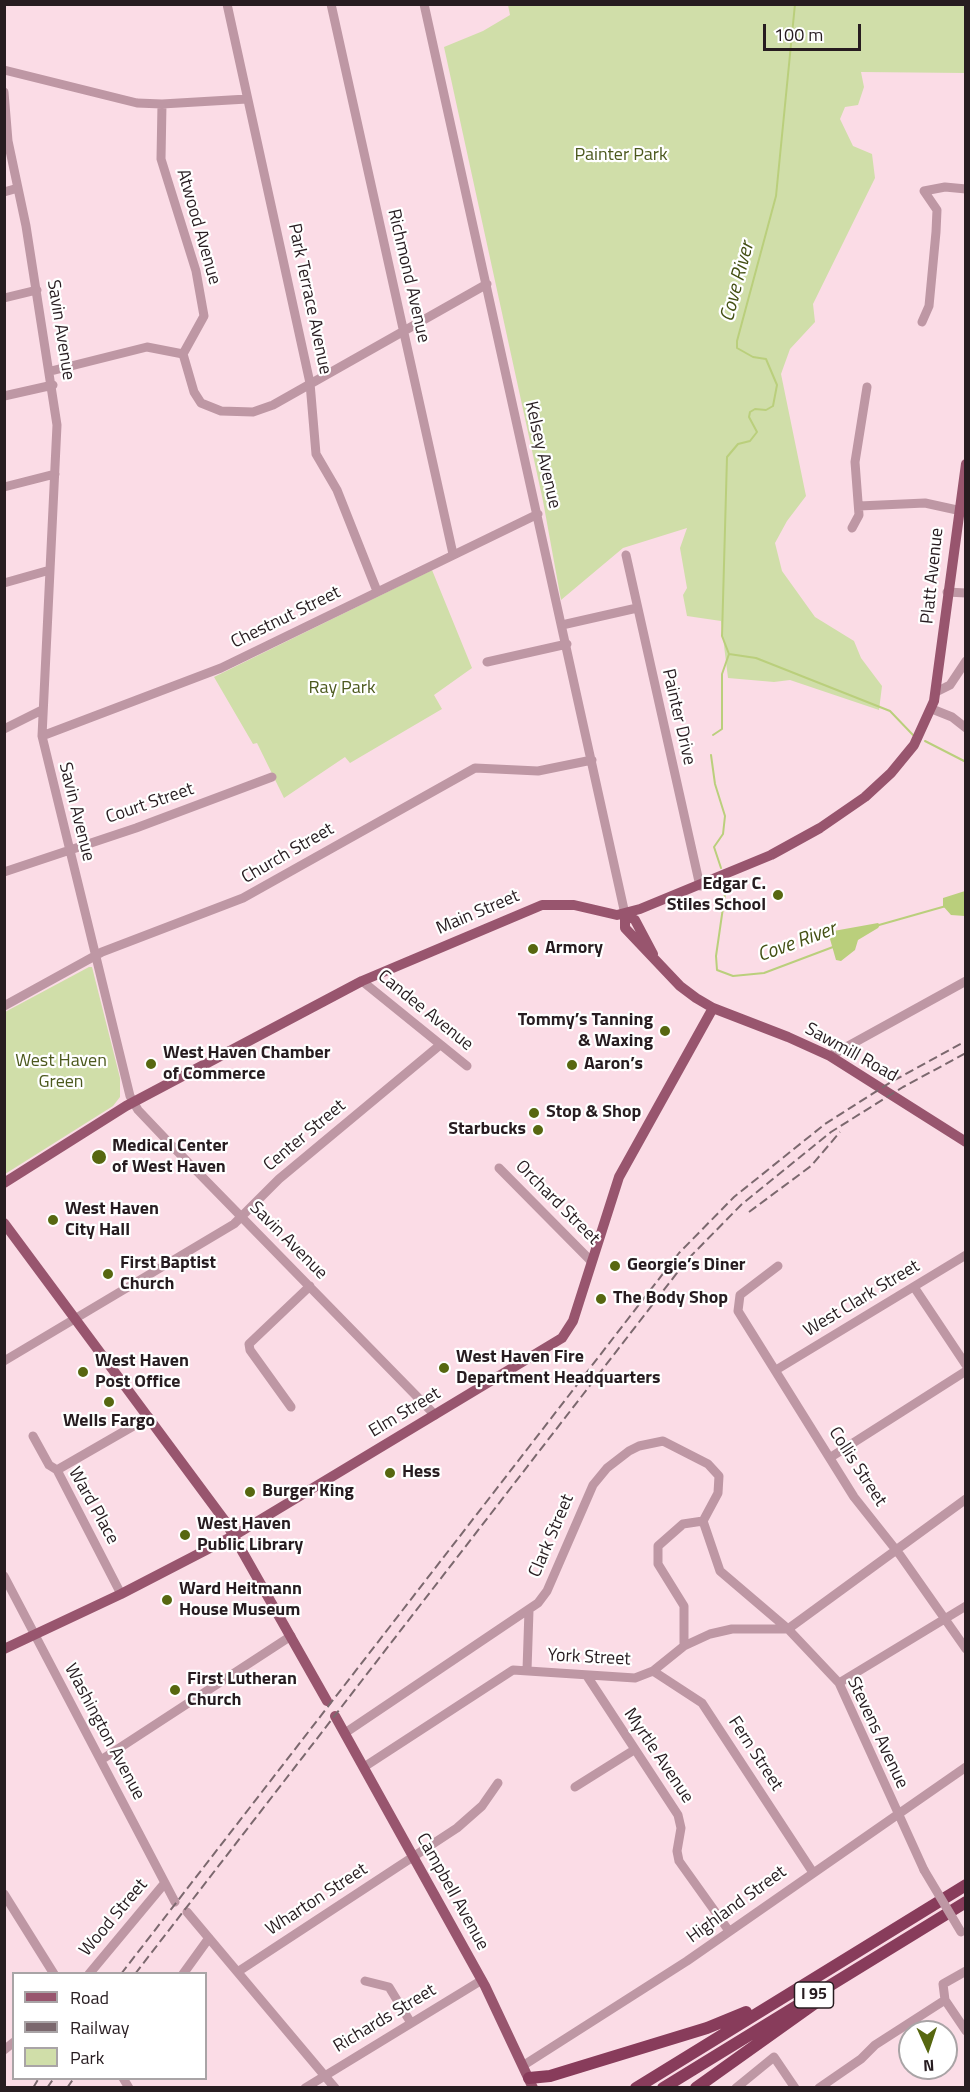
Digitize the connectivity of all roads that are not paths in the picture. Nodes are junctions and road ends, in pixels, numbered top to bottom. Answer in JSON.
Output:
{"nodes":[{"id":1,"x":227,"y":4,"type":"edge"},
{"id":2,"x":331,"y":4,"type":"edge"},
{"id":3,"x":424,"y":4,"type":"edge"},
{"id":4,"x":4,"y":70,"type":"edge"},
{"id":5,"x":4,"y":92,"type":"edge"},
{"id":6,"x":5,"y":98,"type":"edge"},
{"id":7,"x":247,"y":99,"type":"junction"},
{"id":8,"x":162,"y":104,"type":"junction"},
{"id":9,"x":18,"y":188,"type":"junction"},
{"id":10,"x":966,"y":189,"type":"edge"},
{"id":11,"x":4,"y":192,"type":"edge"},
{"id":12,"x":487,"y":284,"type":"junction"},
{"id":13,"x":37,"y":290,"type":"junction"},
{"id":14,"x":4,"y":298,"type":"edge"},
{"id":15,"x":922,"y":322,"type":"dead end"},
{"id":16,"x":403,"y":331,"type":"junction"},
{"id":17,"x":183,"y":354,"type":"junction"},
{"id":18,"x":51,"y":371,"type":"junction"},
{"id":19,"x":310,"y":383,"type":"junction"},
{"id":20,"x":53,"y":385,"type":"junction"},
{"id":21,"x":867,"y":387,"type":"dead end"},
{"id":22,"x":4,"y":396,"type":"edge"},
{"id":23,"x":966,"y":464,"type":"edge"},
{"id":24,"x":55,"y":474,"type":"junction"},
{"id":25,"x":4,"y":487,"type":"edge"},
{"id":26,"x":859,"y":506,"type":"junction"},
{"id":27,"x":961,"y":509,"type":"edge"},
{"id":28,"x":538,"y":514,"type":"junction"},
{"id":29,"x":852,"y":528,"type":"dead end"},
{"id":30,"x":453,"y":554,"type":"junction"},
{"id":31,"x":626,"y":555,"type":"dead end"},
{"id":32,"x":50,"y":570,"type":"junction"},
{"id":33,"x":4,"y":583,"type":"edge"},
{"id":34,"x":377,"y":591,"type":"junction"},
{"id":35,"x":947,"y":592,"type":"junction"},
{"id":36,"x":966,"y":593,"type":"edge"},
{"id":37,"x":637,"y":608,"type":"junction"},
{"id":38,"x":562,"y":625,"type":"junction"},
{"id":39,"x":567,"y":644,"type":"junction"},
{"id":40,"x":966,"y":661,"type":"edge"},
{"id":41,"x":487,"y":662,"type":"dead end"},
{"id":42,"x":936,"y":692,"type":"junction"},
{"id":43,"x":932,"y":708,"type":"junction"},
{"id":44,"x":42,"y":710,"type":"junction"},
{"id":45,"x":966,"y":728,"type":"edge"},
{"id":46,"x":4,"y":729,"type":"edge"},
{"id":47,"x":42,"y":736,"type":"junction"},
{"id":48,"x":592,"y":760,"type":"junction"},
{"id":49,"x":272,"y":777,"type":"dead end"},
{"id":50,"x":69,"y":849,"type":"junction"},
{"id":51,"x":4,"y":872,"type":"edge"},
{"id":52,"x":700,"y":886,"type":"junction"},
{"id":53,"x":625,"y":914,"type":"junction"},
{"id":54,"x":95,"y":957,"type":"junction"},
{"id":55,"x":362,"y":981,"type":"junction"},
{"id":56,"x":966,"y":981,"type":"edge"},
{"id":57,"x":4,"y":1006,"type":"edge"},
{"id":58,"x":712,"y":1008,"type":"junction"},
{"id":59,"x":440,"y":1045,"type":"junction"},
{"id":60,"x":830,"y":1056,"type":"junction"},
{"id":61,"x":467,"y":1066,"type":"dead end"},
{"id":62,"x":133,"y":1103,"type":"junction"},
{"id":63,"x":966,"y":1142,"type":"edge"},
{"id":64,"x":499,"y":1168,"type":"dead end"},
{"id":65,"x":4,"y":1183,"type":"edge"},
{"id":66,"x":241,"y":1217,"type":"junction"},
{"id":67,"x":4,"y":1223,"type":"edge"},
{"id":68,"x":966,"y":1255,"type":"edge"},
{"id":69,"x":591,"y":1262,"type":"junction"},
{"id":70,"x":778,"y":1266,"type":"dead end"},
{"id":71,"x":310,"y":1286,"type":"junction"},
{"id":72,"x":914,"y":1287,"type":"junction"},
{"id":73,"x":76,"y":1319,"type":"junction"},
{"id":74,"x":4,"y":1361,"type":"edge"},
{"id":75,"x":966,"y":1365,"type":"edge"},
{"id":76,"x":776,"y":1370,"type":"junction"},
{"id":77,"x":966,"y":1371,"type":"edge"},
{"id":78,"x":291,"y":1407,"type":"dead end"},
{"id":79,"x":435,"y":1415,"type":"junction"},
{"id":80,"x":149,"y":1417,"type":"junction"},
{"id":81,"x":33,"y":1436,"type":"dead end"},
{"id":82,"x":831,"y":1457,"type":"junction"},
{"id":83,"x":57,"y":1470,"type":"junction"},
{"id":84,"x":966,"y":1499,"type":"edge"},
{"id":85,"x":703,"y":1521,"type":"junction"},
{"id":86,"x":235,"y":1535,"type":"junction"},
{"id":87,"x":895,"y":1550,"type":"junction"},
{"id":88,"x":4,"y":1576,"type":"edge"},
{"id":89,"x":121,"y":1594,"type":"junction"},
{"id":90,"x":966,"y":1606,"type":"edge"},
{"id":91,"x":529,"y":1610,"type":"junction"},
{"id":92,"x":944,"y":1619,"type":"junction"},
{"id":93,"x":788,"y":1629,"type":"junction"},
{"id":94,"x":35,"y":1634,"type":"junction"},
{"id":95,"x":291,"y":1636,"type":"junction"},
{"id":96,"x":684,"y":1646,"type":"junction"},
{"id":97,"x":4,"y":1649,"type":"edge"},
{"id":98,"x":966,"y":1649,"type":"edge"},
{"id":99,"x":527,"y":1670,"type":"junction"},
{"id":100,"x":653,"y":1671,"type":"junction"},
{"id":101,"x":587,"y":1676,"type":"junction"},
{"id":102,"x":839,"y":1683,"type":"junction"},
{"id":103,"x":327,"y":1701,"type":"dead end"},
{"id":104,"x":335,"y":1716,"type":"dead end"},
{"id":105,"x":345,"y":1733,"type":"junction"},
{"id":106,"x":634,"y":1750,"type":"junction"},
{"id":107,"x":101,"y":1760,"type":"junction"},
{"id":108,"x":364,"y":1767,"type":"junction"},
{"id":109,"x":965,"y":1768,"type":"edge"},
{"id":110,"x":498,"y":1783,"type":"dead end"},
{"id":111,"x":575,"y":1787,"type":"dead end"},
{"id":112,"x":897,"y":1814,"type":"junction"},
{"id":113,"x":413,"y":1856,"type":"junction"},
{"id":114,"x":812,"y":1871,"type":"junction"},
{"id":115,"x":164,"y":1884,"type":"junction"},
{"id":116,"x":966,"y":1885,"type":"edge"},
{"id":117,"x":4,"y":1894,"type":"edge"},
{"id":118,"x":175,"y":1902,"type":"dead end"},
{"id":119,"x":966,"y":1902,"type":"edge"},
{"id":120,"x":187,"y":1912,"type":"dead end"},
{"id":121,"x":729,"y":1931,"type":"junction"},
{"id":122,"x":915,"y":1933,"type":"junction"},
{"id":123,"x":963,"y":1935,"type":"edge"},
{"id":124,"x":209,"y":1938,"type":"junction"},
{"id":125,"x":850,"y":1956,"type":"junction"},
{"id":126,"x":238,"y":1971,"type":"junction"},
{"id":127,"x":966,"y":1971,"type":"edge"},
{"id":128,"x":53,"y":1972,"type":"edge"},
{"id":129,"x":91,"y":1972,"type":"edge"},
{"id":130,"x":184,"y":1972,"type":"edge"},
{"id":131,"x":482,"y":1980,"type":"junction"},
{"id":132,"x":365,"y":1981,"type":"dead end"},
{"id":133,"x":945,"y":2000,"type":"junction"},
{"id":134,"x":411,"y":2023,"type":"junction"},
{"id":135,"x":966,"y":2031,"type":"edge"},
{"id":136,"x":524,"y":2066,"type":"junction"},
{"id":137,"x":326,"y":2074,"type":"junction"},
{"id":138,"x":531,"y":2083,"type":"edge"},
{"id":139,"x":305,"y":2088,"type":"edge"},
{"id":140,"x":336,"y":2088,"type":"edge"},
{"id":141,"x":636,"y":2088,"type":"edge"},
{"id":142,"x":663,"y":2088,"type":"edge"},
{"id":143,"x":696,"y":2088,"type":"edge"},
{"id":144,"x":735,"y":2088,"type":"edge"},
{"id":145,"x":795,"y":2088,"type":"edge"},
{"id":146,"x":819,"y":2088,"type":"edge"}],
"edges":[{"from":1,"to":7,"type":"street","name":"Park Terrace Avenue"},
{"from":2,"to":16,"type":"street","name":"Richmond Avenue"},
{"from":3,"to":12,"type":"street","name":"Kelsey Avenue"},
{"from":4,"to":8,"type":"street"},
{"from":5,"to":6,"type":"street","name":"Savin Avenue"},
{"from":6,"to":9,"type":"street","name":"Savin Avenue"},
{"from":7,"to":8,"type":"street"},
{"from":7,"to":19,"type":"street","name":"Park Terrace Avenue"},
{"from":8,"to":17,"type":"street","name":"Atwood Avenue"},
{"from":9,"to":11,"type":"street"},
{"from":9,"to":13,"type":"street","name":"Savin Avenue"},
{"from":10,"to":15,"type":"street"},
{"from":12,"to":16,"type":"street"},
{"from":12,"to":28,"type":"street","name":"Kelsey Avenue"},
{"from":13,"to":14,"type":"street"},
{"from":13,"to":18,"type":"street","name":"Savin Avenue"},
{"from":16,"to":19,"type":"street"},
{"from":16,"to":30,"type":"street","name":"Richmond Avenue"},
{"from":17,"to":18,"type":"street"},
{"from":17,"to":19,"type":"street"},
{"from":18,"to":20,"type":"street","name":"Savin Avenue"},
{"from":19,"to":34,"type":"street","name":"Park Terrace Avenue"},
{"from":20,"to":22,"type":"street"},
{"from":20,"to":24,"type":"street","name":"Savin Avenue"},
{"from":21,"to":26,"type":"street"},
{"from":23,"to":27,"type":"main road","name":"Platt Avenue"},
{"from":24,"to":25,"type":"street"},
{"from":24,"to":32,"type":"street","name":"Savin Avenue"},
{"from":26,"to":27,"type":"street"},
{"from":26,"to":29,"type":"street"},
{"from":27,"to":35,"type":"main road","name":"Platt Avenue"},
{"from":28,"to":30,"type":"street","name":"Chestnut Street"},
{"from":28,"to":38,"type":"street","name":"Kelsey Avenue"},
{"from":30,"to":34,"type":"street","name":"Chestnut Street"},
{"from":31,"to":37,"type":"street","name":"Painter Drive"},
{"from":32,"to":33,"type":"street"},
{"from":32,"to":44,"type":"street","name":"Savin Avenue"},
{"from":34,"to":47,"type":"street","name":"Chestnut Street"},
{"from":35,"to":36,"type":"street"},
{"from":35,"to":42,"type":"main road","name":"Platt Avenue"},
{"from":37,"to":38,"type":"street"},
{"from":37,"to":52,"type":"street","name":"Painter Drive"},
{"from":38,"to":39,"type":"street","name":"Kelsey Avenue"},
{"from":39,"to":41,"type":"street"},
{"from":39,"to":48,"type":"street","name":"Kelsey Avenue"},
{"from":40,"to":42,"type":"street"},
{"from":42,"to":43,"type":"main road","name":"Main Street"},
{"from":43,"to":45,"type":"street"},
{"from":43,"to":52,"type":"main road","name":"Main Street"},
{"from":44,"to":46,"type":"street"},
{"from":44,"to":47,"type":"street","name":"Savin Avenue"},
{"from":47,"to":50,"type":"street","name":"Savin Avenue"},
{"from":48,"to":53,"type":"street","name":"Kelsey Avenue"},
{"from":48,"to":54,"type":"street","name":"Church Street"},
{"from":49,"to":50,"type":"street","name":"Court Street"},
{"from":50,"to":51,"type":"street","name":"Court Street"},
{"from":50,"to":54,"type":"street","name":"Savin Avenue"},
{"from":52,"to":53,"type":"main road","name":"Main Street"},
{"from":53,"to":55,"type":"main road","name":"Main Street"},
{"from":53,"to":58,"type":"main road","name":"Sawmill Road"},
{"from":54,"to":57,"type":"street","name":"Church Street"},
{"from":54,"to":62,"type":"street","name":"Savin Avenue"},
{"from":55,"to":59,"type":"street","name":"Candee Avenue"},
{"from":55,"to":62,"type":"main road","name":"Main Street"},
{"from":56,"to":60,"type":"street"},
{"from":58,"to":60,"type":"main road","name":"Sawmill Road"},
{"from":58,"to":69,"type":"main road","name":"Elm Street"},
{"from":59,"to":61,"type":"street","name":"Candee Avenue"},
{"from":59,"to":66,"type":"street","name":"Center Street"},
{"from":60,"to":63,"type":"main road","name":"Sawmill Road"},
{"from":62,"to":65,"type":"main road","name":"Main Street"},
{"from":62,"to":66,"type":"street","name":"Savin Avenue"},
{"from":64,"to":69,"type":"street","name":"Orchard Street"},
{"from":66,"to":71,"type":"street","name":"Savin Avenue"},
{"from":66,"to":73,"type":"street","name":"Center Street"},
{"from":67,"to":73,"type":"main road"},
{"from":68,"to":72,"type":"street","name":"West Clark Street"},
{"from":69,"to":79,"type":"main road","name":"Elm Street"},
{"from":70,"to":76,"type":"street","name":"Collis Street"},
{"from":71,"to":78,"type":"street"},
{"from":71,"to":79,"type":"street","name":"Savin Avenue"},
{"from":72,"to":75,"type":"street"},
{"from":72,"to":76,"type":"street","name":"West Clark Street"},
{"from":73,"to":74,"type":"street","name":"Center Street"},
{"from":73,"to":80,"type":"main road"},
{"from":76,"to":82,"type":"street","name":"Collis Street"},
{"from":77,"to":82,"type":"street"},
{"from":79,"to":86,"type":"main road","name":"Elm Street"},
{"from":80,"to":83,"type":"street"},
{"from":80,"to":86,"type":"main road"},
{"from":81,"to":83,"type":"street","name":"Ward Place"},
{"from":82,"to":87,"type":"street","name":"Collis Street"},
{"from":83,"to":89,"type":"street","name":"Ward Place"},
{"from":84,"to":87,"type":"street"},
{"from":85,"to":91,"type":"street","name":"Clark Street"},
{"from":85,"to":93,"type":"street","name":"Stevens Avenue"},
{"from":85,"to":96,"type":"street"},
{"from":86,"to":89,"type":"main road","name":"Elm Street"},
{"from":86,"to":95,"type":"main road"},
{"from":87,"to":92,"type":"street","name":"Collis Street"},
{"from":87,"to":93,"type":"street"},
{"from":88,"to":94,"type":"street","name":"Washington Avenue"},
{"from":89,"to":94,"type":"main road","name":"Elm Street"},
{"from":90,"to":92,"type":"street"},
{"from":91,"to":99,"type":"street"},
{"from":91,"to":105,"type":"street","name":"Clark Street"},
{"from":92,"to":98,"type":"street","name":"Collis Street"},
{"from":92,"to":102,"type":"street"},
{"from":93,"to":96,"type":"street","name":"York Street"},
{"from":93,"to":102,"type":"street","name":"Stevens Avenue"},
{"from":94,"to":97,"type":"main road","name":"Elm Street"},
{"from":94,"to":107,"type":"street","name":"Washington Avenue"},
{"from":95,"to":103,"type":"main road"},
{"from":95,"to":107,"type":"street"},
{"from":96,"to":100,"type":"street","name":"York Street"},
{"from":99,"to":101,"type":"street","name":"York Street"},
{"from":99,"to":108,"type":"street","name":"York Street"},
{"from":100,"to":101,"type":"street","name":"York Street"},
{"from":100,"to":114,"type":"street","name":"Fern Street"},
{"from":101,"to":106,"type":"street","name":"Myrtle Avenue"},
{"from":102,"to":112,"type":"street","name":"Stevens Avenue"},
{"from":104,"to":105,"type":"main road","name":"Campbell Avenue"},
{"from":105,"to":108,"type":"main road","name":"Campbell Avenue"},
{"from":106,"to":111,"type":"street"},
{"from":106,"to":121,"type":"street","name":"Myrtle Avenue"},
{"from":107,"to":115,"type":"street","name":"Washington Avenue"},
{"from":108,"to":113,"type":"main road","name":"Campbell Avenue"},
{"from":109,"to":112,"type":"street","name":"Highland Street"},
{"from":110,"to":113,"type":"street","name":"Wharton Street"},
{"from":112,"to":114,"type":"street","name":"Highland Street"},
{"from":112,"to":123,"type":"street","name":"Stevens Avenue","bridge":true},
{"from":113,"to":126,"type":"street","name":"Wharton Street"},
{"from":113,"to":131,"type":"main road","name":"Campbell Avenue"},
{"from":114,"to":121,"type":"street","name":"Highland Street"},
{"from":115,"to":118,"type":"street","name":"Washington Avenue"},
{"from":115,"to":129,"type":"street","name":"Wood Street"},
{"from":116,"to":125,"type":"highway","number":"I 95"},
{"from":117,"to":128,"type":"street"},
{"from":119,"to":122,"type":"highway","number":"I 95"},
{"from":120,"to":124,"type":"street"},
{"from":121,"to":136,"type":"street","name":"Highland Street"},
{"from":122,"to":142,"type":"highway","number":"I 95"},
{"from":122,"to":143,"type":"highway"},
{"from":124,"to":126,"type":"street"},
{"from":124,"to":130,"type":"street"},
{"from":125,"to":138,"type":"highway"},
{"from":125,"to":141,"type":"highway","number":"I 95"},
{"from":126,"to":137,"type":"street"},
{"from":127,"to":133,"type":"street"},
{"from":131,"to":134,"type":"street","name":"Richards Street"},
{"from":131,"to":136,"type":"main road","name":"Campbell Avenue"},
{"from":132,"to":134,"type":"street"},
{"from":133,"to":135,"type":"street"},
{"from":133,"to":146,"type":"street"},
{"from":134,"to":137,"type":"street","name":"Richards Street"},
{"from":136,"to":138,"type":"main road","name":"Campbell Avenue"},
{"from":137,"to":139,"type":"street","name":"Richards Street"},
{"from":137,"to":140,"type":"street"},
{"from":144,"to":145,"type":"street"}]}
